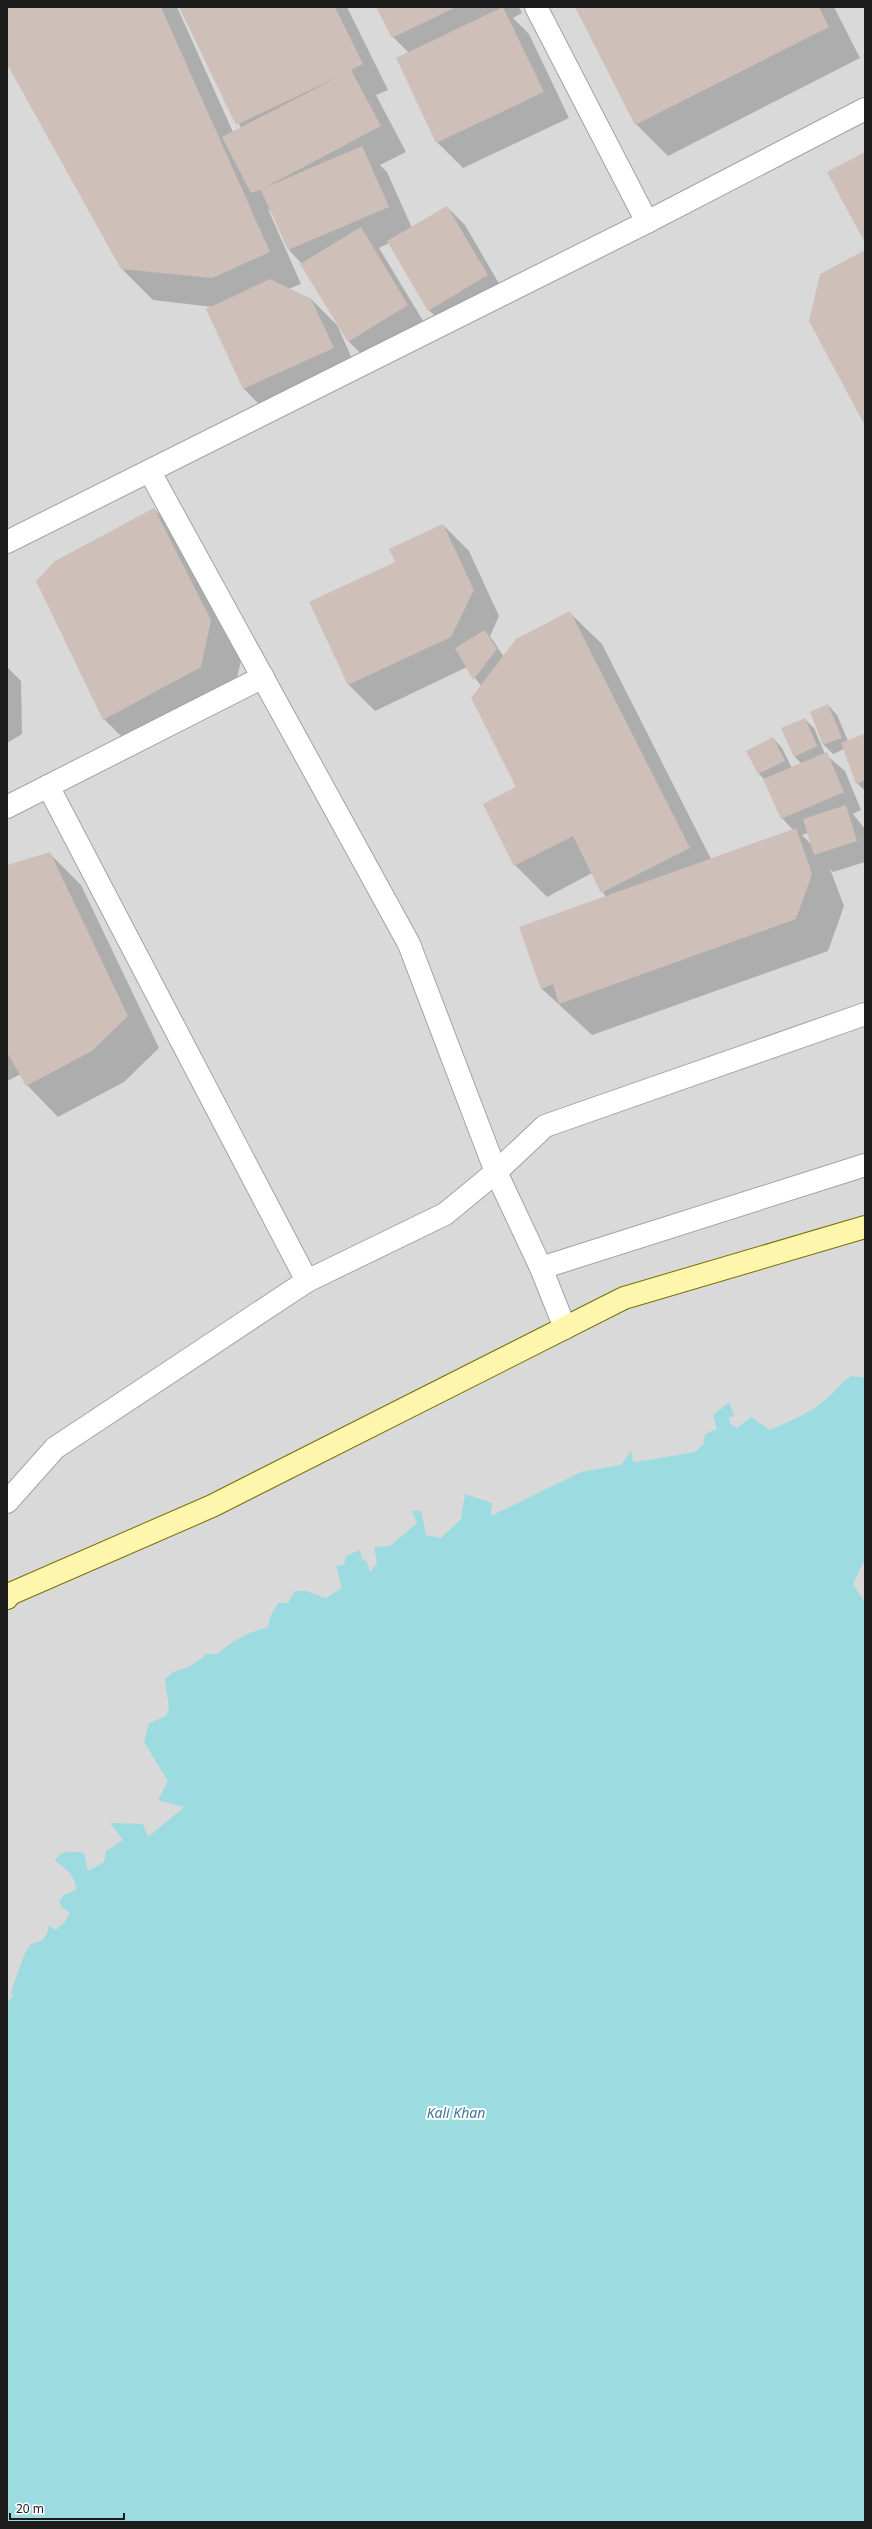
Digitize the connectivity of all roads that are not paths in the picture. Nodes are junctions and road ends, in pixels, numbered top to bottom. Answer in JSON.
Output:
{"nodes":[{"id":1,"x":536,"y":7,"type":"edge"},
{"id":2,"x":865,"y":109,"type":"edge"},
{"id":3,"x":647,"y":222,"type":"junction"},
{"id":4,"x":150,"y":472,"type":"junction"},
{"id":5,"x":7,"y":542,"type":"edge"},
{"id":6,"x":263,"y":678,"type":"junction"},
{"id":7,"x":48,"y":786,"type":"junction"},
{"id":8,"x":7,"y":807,"type":"edge"},
{"id":9,"x":865,"y":1014,"type":"edge"},
{"id":10,"x":865,"y":1165,"type":"edge"},
{"id":11,"x":496,"y":1172,"type":"junction"},
{"id":12,"x":865,"y":1227,"type":"edge"},
{"id":13,"x":541,"y":1268,"type":"junction"},
{"id":14,"x":307,"y":1281,"type":"junction"},
{"id":15,"x":565,"y":1328,"type":"junction"},
{"id":16,"x":7,"y":1502,"type":"edge"},
{"id":17,"x":7,"y":1598,"type":"edge"}],
"edges":[{"from":1,"to":3,"type":"street"},
{"from":2,"to":3,"type":"street"},
{"from":3,"to":4,"type":"street"},
{"from":4,"to":5,"type":"street"},
{"from":4,"to":6,"type":"street"},
{"from":6,"to":7,"type":"street"},
{"from":6,"to":11,"type":"street"},
{"from":7,"to":8,"type":"street"},
{"from":7,"to":14,"type":"street"},
{"from":9,"to":11,"type":"street"},
{"from":10,"to":13,"type":"street"},
{"from":11,"to":13,"type":"street"},
{"from":11,"to":14,"type":"street"},
{"from":12,"to":15,"type":"main road"},
{"from":13,"to":15,"type":"street"},
{"from":14,"to":16,"type":"street"},
{"from":15,"to":17,"type":"main road"}]}
